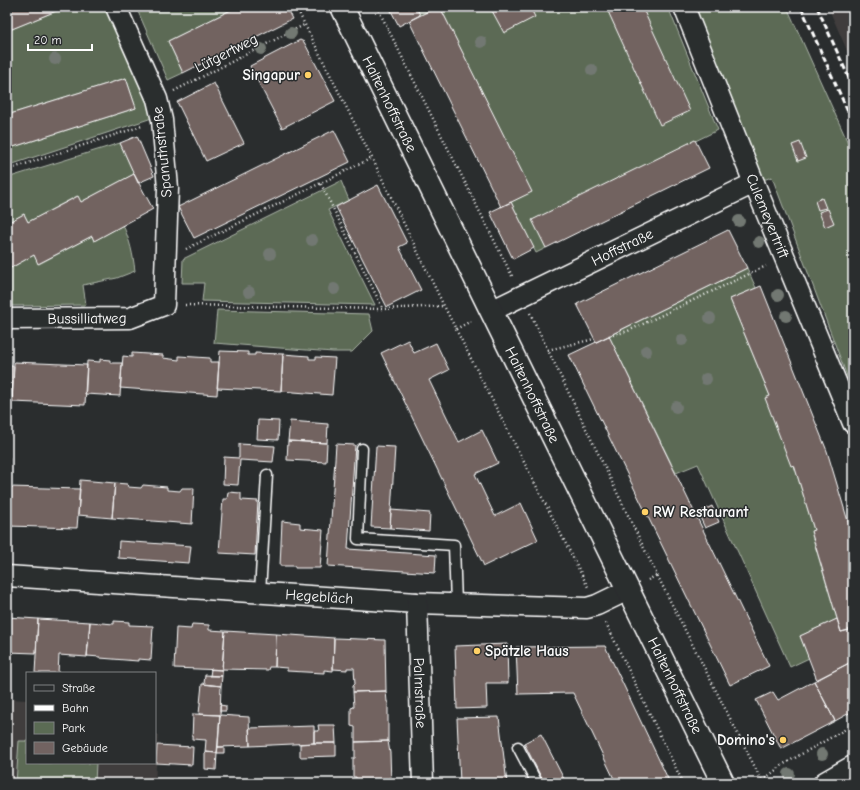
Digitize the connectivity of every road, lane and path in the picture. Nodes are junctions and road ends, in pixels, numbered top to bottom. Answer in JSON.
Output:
{"nodes":[{"id":1,"x":116,"y":7,"type":"edge"},
{"id":2,"x":296,"y":7,"type":"edge"},
{"id":3,"x":342,"y":7,"type":"edge"},
{"id":4,"x":377,"y":7,"type":"edge"},
{"id":5,"x":684,"y":7,"type":"edge"},
{"id":6,"x":304,"y":25,"type":"junction"},
{"id":7,"x":157,"y":99,"type":"junction"},
{"id":8,"x":162,"y":120,"type":"junction"},
{"id":9,"x":372,"y":158,"type":"junction"},
{"id":10,"x":7,"y":170,"type":"edge"},
{"id":11,"x":754,"y":183,"type":"junction"},
{"id":12,"x":322,"y":184,"type":"junction"},
{"id":13,"x":166,"y":259,"type":"junction"},
{"id":14,"x":767,"y":265,"type":"dead end"},
{"id":15,"x":522,"y":296,"type":"junction"},
{"id":16,"x":164,"y":305,"type":"junction"},
{"id":17,"x":444,"y":306,"type":"junction"},
{"id":18,"x":383,"y":309,"type":"junction"},
{"id":19,"x":491,"y":311,"type":"junction"},
{"id":20,"x":7,"y":319,"type":"edge"},
{"id":21,"x":608,"y":336,"type":"dead end"},
{"id":22,"x":594,"y":339,"type":"dead end"},
{"id":23,"x":548,"y":350,"type":"junction"},
{"id":24,"x":853,"y":423,"type":"edge"},
{"id":25,"x":362,"y":449,"type":"dead end"},
{"id":26,"x":267,"y":476,"type":"dead end"},
{"id":27,"x":7,"y":576,"type":"edge"},
{"id":28,"x":628,"y":590,"type":"junction"},
{"id":29,"x":260,"y":592,"type":"junction"},
{"id":30,"x":417,"y":603,"type":"junction"},
{"id":31,"x":456,"y":604,"type":"junction"},
{"id":32,"x":597,"y":605,"type":"junction"},
{"id":33,"x":853,"y":725,"type":"edge"},
{"id":34,"x":518,"y":747,"type":"dead end"},
{"id":35,"x":853,"y":767,"type":"edge"},
{"id":36,"x":717,"y":781,"type":"edge"},
{"id":37,"x":762,"y":782,"type":"edge"},
{"id":38,"x":423,"y":783,"type":"edge"},
{"id":39,"x":537,"y":783,"type":"edge"},
{"id":40,"x":683,"y":783,"type":"edge"},
{"id":41,"x":759,"y":783,"type":"edge"},
{"id":42,"x":825,"y":783,"type":"edge"}],
"edges":[{"from":1,"to":7,"type":"street","name":"Spanuthstraße"},
{"from":2,"to":6,"type":"path"},
{"from":3,"to":19,"type":"street","name":"Haltenhoffstraße"},
{"from":4,"to":15,"type":"path"},
{"from":5,"to":11,"type":"street","name":"Culemeyertrift"},
{"from":6,"to":7,"type":"path","name":"Lütgertweg"},
{"from":6,"to":9,"type":"path"},
{"from":7,"to":8,"type":"street","name":"Spanuthstraße"},
{"from":8,"to":10,"type":"path"},
{"from":8,"to":13,"type":"street","name":"Spanuthstraße"},
{"from":9,"to":12,"type":"path"},
{"from":9,"to":17,"type":"path"},
{"from":11,"to":15,"type":"street","name":"Hoffstraße"},
{"from":11,"to":24,"type":"street","name":"Culemeyertrift"},
{"from":12,"to":13,"type":"path"},
{"from":12,"to":18,"type":"path"},
{"from":13,"to":16,"type":"street","name":"Spanuthstraße"},
{"from":14,"to":21,"type":"path"},
{"from":15,"to":19,"type":"street","name":"Hoffstraße"},
{"from":15,"to":23,"type":"path"},
{"from":16,"to":18,"type":"path"},
{"from":16,"to":20,"type":"street","name":"Bussilliatweg"},
{"from":17,"to":18,"type":"path"},
{"from":17,"to":32,"type":"path"},
{"from":19,"to":28,"type":"street","name":"Haltenhoffstraße"},
{"from":22,"to":23,"type":"path"},
{"from":23,"to":37,"type":"path"},
{"from":25,"to":31,"type":"lane"},
{"from":26,"to":29,"type":"lane"},
{"from":27,"to":29,"type":"street","name":"Hegebläch"},
{"from":28,"to":32,"type":"street","name":"Hegebläch"},
{"from":28,"to":36,"type":"street","name":"Haltenhoffstraße"},
{"from":29,"to":30,"type":"street","name":"Hegebläch"},
{"from":30,"to":31,"type":"street","name":"Hegebläch"},
{"from":30,"to":38,"type":"street","name":"Palmstraße"},
{"from":31,"to":32,"type":"street","name":"Hegebläch"},
{"from":32,"to":40,"type":"path"},
{"from":33,"to":37,"type":"path"},
{"from":34,"to":39,"type":"lane"},
{"from":35,"to":42,"type":"street"},
{"from":37,"to":41,"type":"path"}]}
